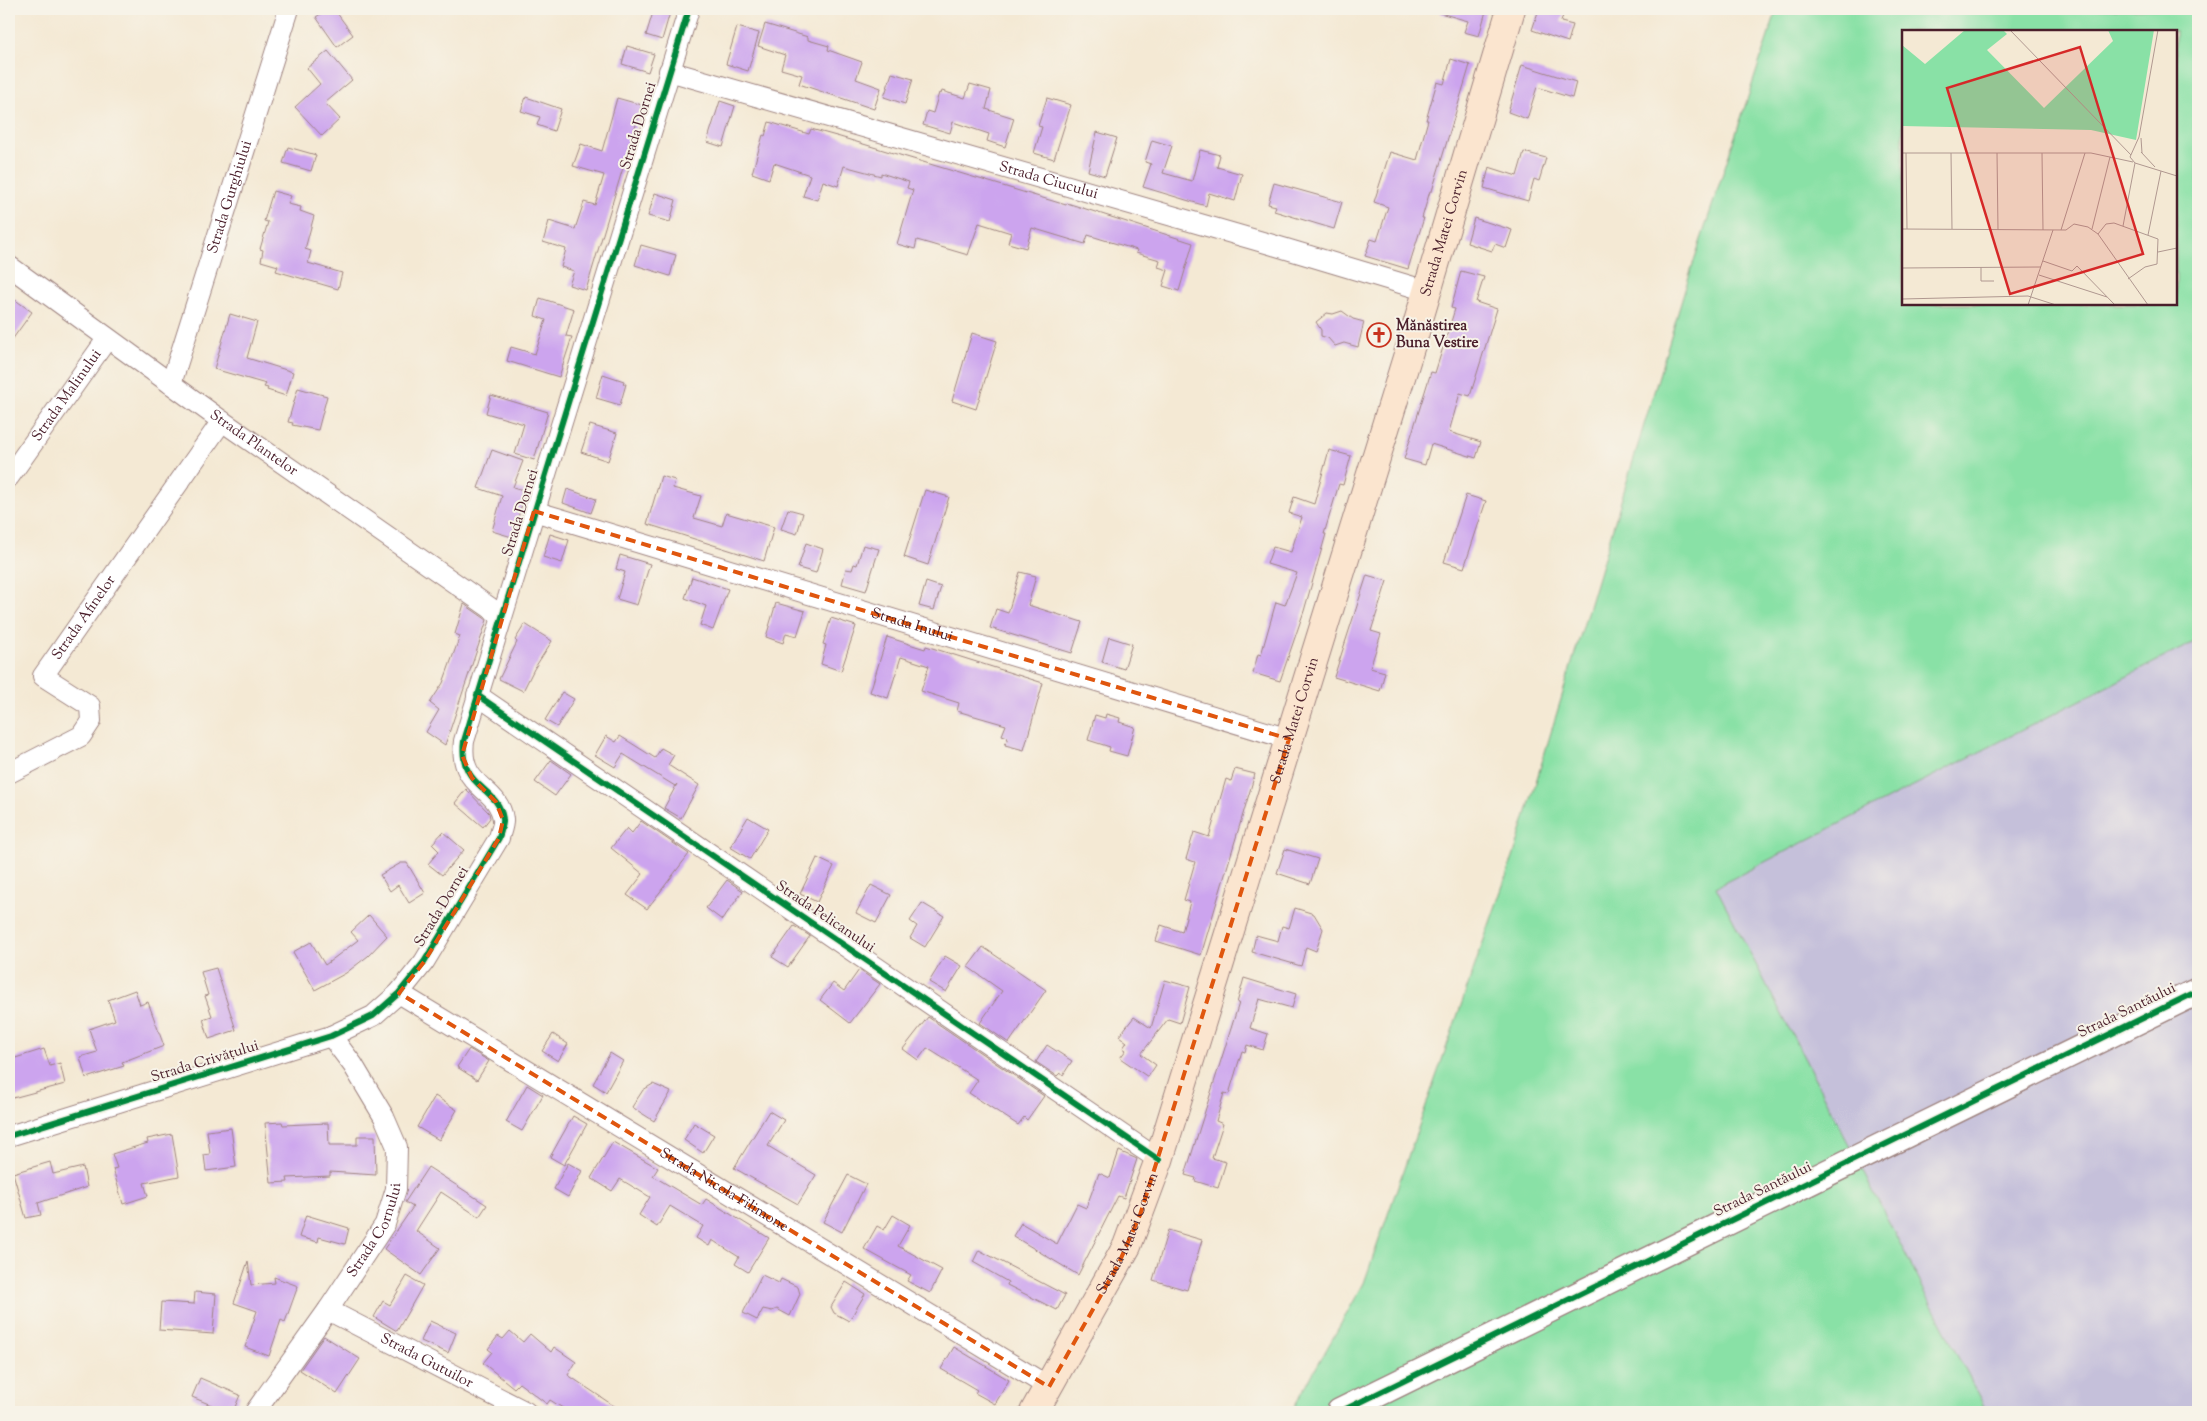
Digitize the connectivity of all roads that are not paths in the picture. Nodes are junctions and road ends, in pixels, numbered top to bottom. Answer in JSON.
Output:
{"nodes":[{"id":1,"x":289,"y":9,"type":"edge"},
{"id":2,"x":689,"y":9,"type":"edge"},
{"id":3,"x":1511,"y":9,"type":"edge"},
{"id":4,"x":669,"y":71,"type":"junction"},
{"id":5,"x":9,"y":266,"type":"edge"},
{"id":6,"x":1427,"y":292,"type":"junction"},
{"id":7,"x":107,"y":339,"type":"junction"},
{"id":8,"x":171,"y":384,"type":"junction"},
{"id":9,"x":222,"y":421,"type":"junction"},
{"id":10,"x":9,"y":477,"type":"edge"},
{"id":11,"x":534,"y":511,"type":"junction"},
{"id":12,"x":502,"y":616,"type":"junction"},
{"id":13,"x":477,"y":695,"type":"junction"},
{"id":14,"x":1289,"y":739,"type":"junction"},
{"id":15,"x":9,"y":773,"type":"edge"},
{"id":16,"x":2198,"y":991,"type":"edge"},
{"id":17,"x":399,"y":993,"type":"junction"},
{"id":18,"x":331,"y":1036,"type":"junction"},
{"id":19,"x":9,"y":1136,"type":"edge"},
{"id":20,"x":1159,"y":1160,"type":"junction"},
{"id":21,"x":328,"y":1310,"type":"junction"},
{"id":22,"x":1049,"y":1387,"type":"junction"},
{"id":23,"x":256,"y":1412,"type":"edge"},
{"id":24,"x":526,"y":1412,"type":"edge"},
{"id":25,"x":1034,"y":1412,"type":"edge"},
{"id":26,"x":1340,"y":1412,"type":"edge"}],
"edges":[{"from":1,"to":8,"type":"street","name":"Strada Gurghiului"},
{"from":2,"to":4,"type":"street","name":"Strada Dornei"},
{"from":3,"to":6,"type":"main road","name":"Strada Matei Corvin"},
{"from":4,"to":6,"type":"street","name":"Strada Ciucului"},
{"from":4,"to":11,"type":"street","name":"Strada Dornei"},
{"from":5,"to":7,"type":"street","name":"Strada Plantelor"},
{"from":6,"to":14,"type":"main road","name":"Strada Matei Corvin"},
{"from":7,"to":8,"type":"street","name":"Strada Plantelor"},
{"from":7,"to":10,"type":"street","name":"Strada Malinului"},
{"from":8,"to":9,"type":"street","name":"Strada Plantelor"},
{"from":9,"to":12,"type":"street","name":"Strada Plantelor"},
{"from":9,"to":15,"type":"street","name":"Strada Afinelor"},
{"from":11,"to":12,"type":"street","name":"Strada Dornei"},
{"from":11,"to":14,"type":"street","name":"Strada Inului"},
{"from":12,"to":13,"type":"street","name":"Strada Dornei"},
{"from":13,"to":17,"type":"street","name":"Strada Dornei"},
{"from":13,"to":20,"type":"street","name":"Strada Pelicanului"},
{"from":14,"to":20,"type":"main road","name":"Strada Matei Corvin"},
{"from":16,"to":26,"type":"street","name":"Strada Santăului"},
{"from":17,"to":18,"type":"street","name":"Strada Crivățului"},
{"from":17,"to":22,"type":"street","name":"Strada Nicola Filimone"},
{"from":18,"to":19,"type":"street","name":"Strada Crivățului"},
{"from":18,"to":21,"type":"street","name":"Strada Cornului"},
{"from":20,"to":22,"type":"main road","name":"Strada Matei Corvin"},
{"from":21,"to":23,"type":"street","name":"Strada Cornului"},
{"from":21,"to":24,"type":"street","name":"Strada Gutuilor"},
{"from":22,"to":25,"type":"main road","name":"Strada Matei Corvin"}]}
